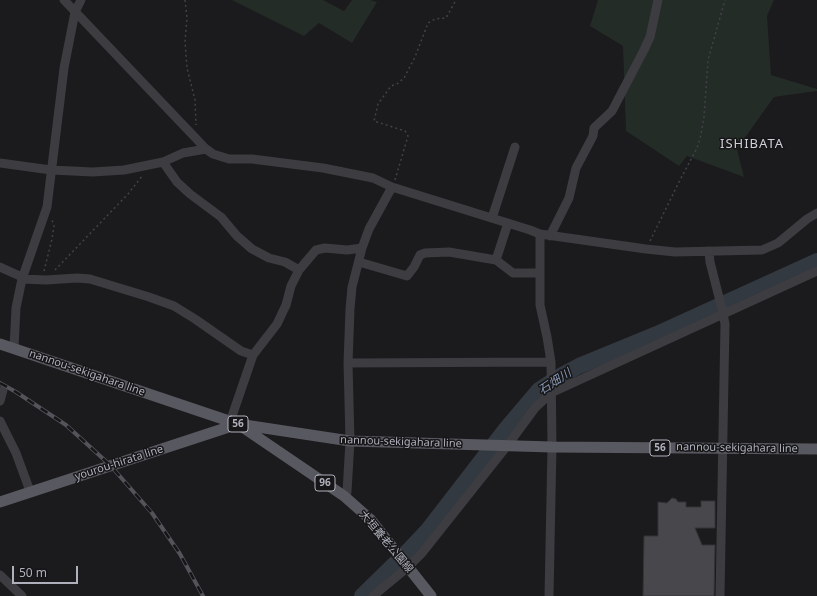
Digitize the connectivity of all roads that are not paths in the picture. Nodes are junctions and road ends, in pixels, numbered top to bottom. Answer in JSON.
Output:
{"nodes":[{"id":1,"x":64,"y":0,"type":"edge"},
{"id":2,"x":82,"y":0,"type":"edge"},
{"id":3,"x":658,"y":0,"type":"edge"},
{"id":4,"x":75,"y":12,"type":"junction"},
{"id":5,"x":515,"y":147,"type":"dead end"},
{"id":6,"x":206,"y":149,"type":"junction"},
{"id":7,"x":0,"y":162,"type":"edge"},
{"id":8,"x":163,"y":162,"type":"junction"},
{"id":9,"x":50,"y":170,"type":"junction"},
{"id":10,"x":392,"y":187,"type":"junction"},
{"id":11,"x":817,"y":213,"type":"edge"},
{"id":12,"x":492,"y":218,"type":"junction"},
{"id":13,"x":508,"y":224,"type":"junction"},
{"id":14,"x":540,"y":234,"type":"junction"},
{"id":15,"x":550,"y":236,"type":"junction"},
{"id":16,"x":362,"y":248,"type":"junction"},
{"id":17,"x":709,"y":252,"type":"junction"},
{"id":18,"x":496,"y":260,"type":"junction"},
{"id":19,"x":359,"y":262,"type":"junction"},
{"id":20,"x":0,"y":267,"type":"edge"},
{"id":21,"x":299,"y":270,"type":"junction"},
{"id":22,"x":817,"y":270,"type":"edge"},
{"id":23,"x":539,"y":273,"type":"junction"},
{"id":24,"x":22,"y":278,"type":"junction"},
{"id":25,"x":723,"y":311,"type":"junction"},
{"id":26,"x":0,"y":344,"type":"edge"},
{"id":27,"x":14,"y":348,"type":"junction"},
{"id":28,"x":253,"y":355,"type":"junction"},
{"id":29,"x":551,"y":362,"type":"junction"},
{"id":30,"x":348,"y":363,"type":"junction"},
{"id":31,"x":3,"y":390,"type":"dead end"},
{"id":32,"x":551,"y":390,"type":"junction"},
{"id":33,"x":0,"y":401,"type":"edge"},
{"id":34,"x":1,"y":423,"type":"edge"},
{"id":35,"x":234,"y":423,"type":"junction"},
{"id":36,"x":350,"y":441,"type":"junction"},
{"id":37,"x":505,"y":446,"type":"junction"},
{"id":38,"x":552,"y":447,"type":"junction"},
{"id":39,"x":722,"y":448,"type":"junction"},
{"id":40,"x":817,"y":449,"type":"edge"},
{"id":41,"x":30,"y":491,"type":"junction"},
{"id":42,"x":344,"y":496,"type":"junction"},
{"id":43,"x":0,"y":502,"type":"edge"},
{"id":44,"x":404,"y":563,"type":"junction"},
{"id":45,"x":0,"y":575,"type":"edge"},
{"id":46,"x":22,"y":596,"type":"edge"},
{"id":47,"x":373,"y":596,"type":"edge"},
{"id":48,"x":431,"y":596,"type":"edge"},
{"id":49,"x":549,"y":596,"type":"edge"},
{"id":50,"x":720,"y":596,"type":"edge"}],
"edges":[{"from":1,"to":4,"type":"street"},
{"from":2,"to":4,"type":"street"},
{"from":3,"to":15,"type":"street"},
{"from":4,"to":6,"type":"street"},
{"from":4,"to":9,"type":"street"},
{"from":5,"to":12,"type":"street"},
{"from":6,"to":8,"type":"street"},
{"from":6,"to":10,"type":"street"},
{"from":7,"to":9,"type":"street"},
{"from":8,"to":9,"type":"street"},
{"from":8,"to":21,"type":"street"},
{"from":9,"to":24,"type":"street"},
{"from":10,"to":12,"type":"street"},
{"from":10,"to":16,"type":"street"},
{"from":11,"to":17,"type":"street"},
{"from":12,"to":13,"type":"street"},
{"from":13,"to":14,"type":"street"},
{"from":13,"to":18,"type":"street"},
{"from":14,"to":15,"type":"street"},
{"from":14,"to":23,"type":"street"},
{"from":15,"to":17,"type":"street"},
{"from":16,"to":19,"type":"street"},
{"from":16,"to":21,"type":"street"},
{"from":17,"to":25,"type":"street"},
{"from":18,"to":19,"type":"street"},
{"from":18,"to":23,"type":"street"},
{"from":19,"to":30,"type":"street"},
{"from":20,"to":24,"type":"street"},
{"from":21,"to":28,"type":"street"},
{"from":22,"to":25,"type":"street"},
{"from":23,"to":29,"type":"street"},
{"from":24,"to":27,"type":"street"},
{"from":24,"to":28,"type":"street"},
{"from":25,"to":32,"type":"street"},
{"from":25,"to":39,"type":"street"},
{"from":26,"to":27,"type":"main road","name":"nannou-sekigahara line","number":"56"},
{"from":27,"to":35,"type":"main road","name":"nannou-sekigahara line","number":"56"},
{"from":28,"to":35,"type":"street"},
{"from":29,"to":30,"type":"street"},
{"from":29,"to":32,"type":"street"},
{"from":30,"to":36,"type":"street"},
{"from":31,"to":33,"type":"street"},
{"from":32,"to":37,"type":"street"},
{"from":32,"to":38,"type":"street"},
{"from":34,"to":41,"type":"street"},
{"from":35,"to":36,"type":"main road","name":"nannou-sekigahara line","number":"56"},
{"from":35,"to":41,"type":"main road","name":"yourou-hirata line"},
{"from":35,"to":42,"type":"main road","name":"大垣養老公園線","number":"96"},
{"from":36,"to":37,"type":"main road","name":"nannou-sekigahara line","number":"56"},
{"from":36,"to":42,"type":"street"},
{"from":37,"to":38,"type":"main road","name":"nannou-sekigahara line","number":"56"},
{"from":37,"to":44,"type":"street"},
{"from":38,"to":39,"type":"main road","name":"nannou-sekigahara line","number":"56"},
{"from":38,"to":49,"type":"street"},
{"from":39,"to":40,"type":"main road","name":"nannou-sekigahara line","number":"56"},
{"from":39,"to":50,"type":"street"},
{"from":41,"to":43,"type":"main road","name":"yourou-hirata line"},
{"from":42,"to":44,"type":"main road","name":"大垣養老公園線","number":"96"},
{"from":44,"to":47,"type":"street"},
{"from":44,"to":48,"type":"main road","name":"大垣養老公園線","number":"96"},
{"from":45,"to":46,"type":"street"}]}
